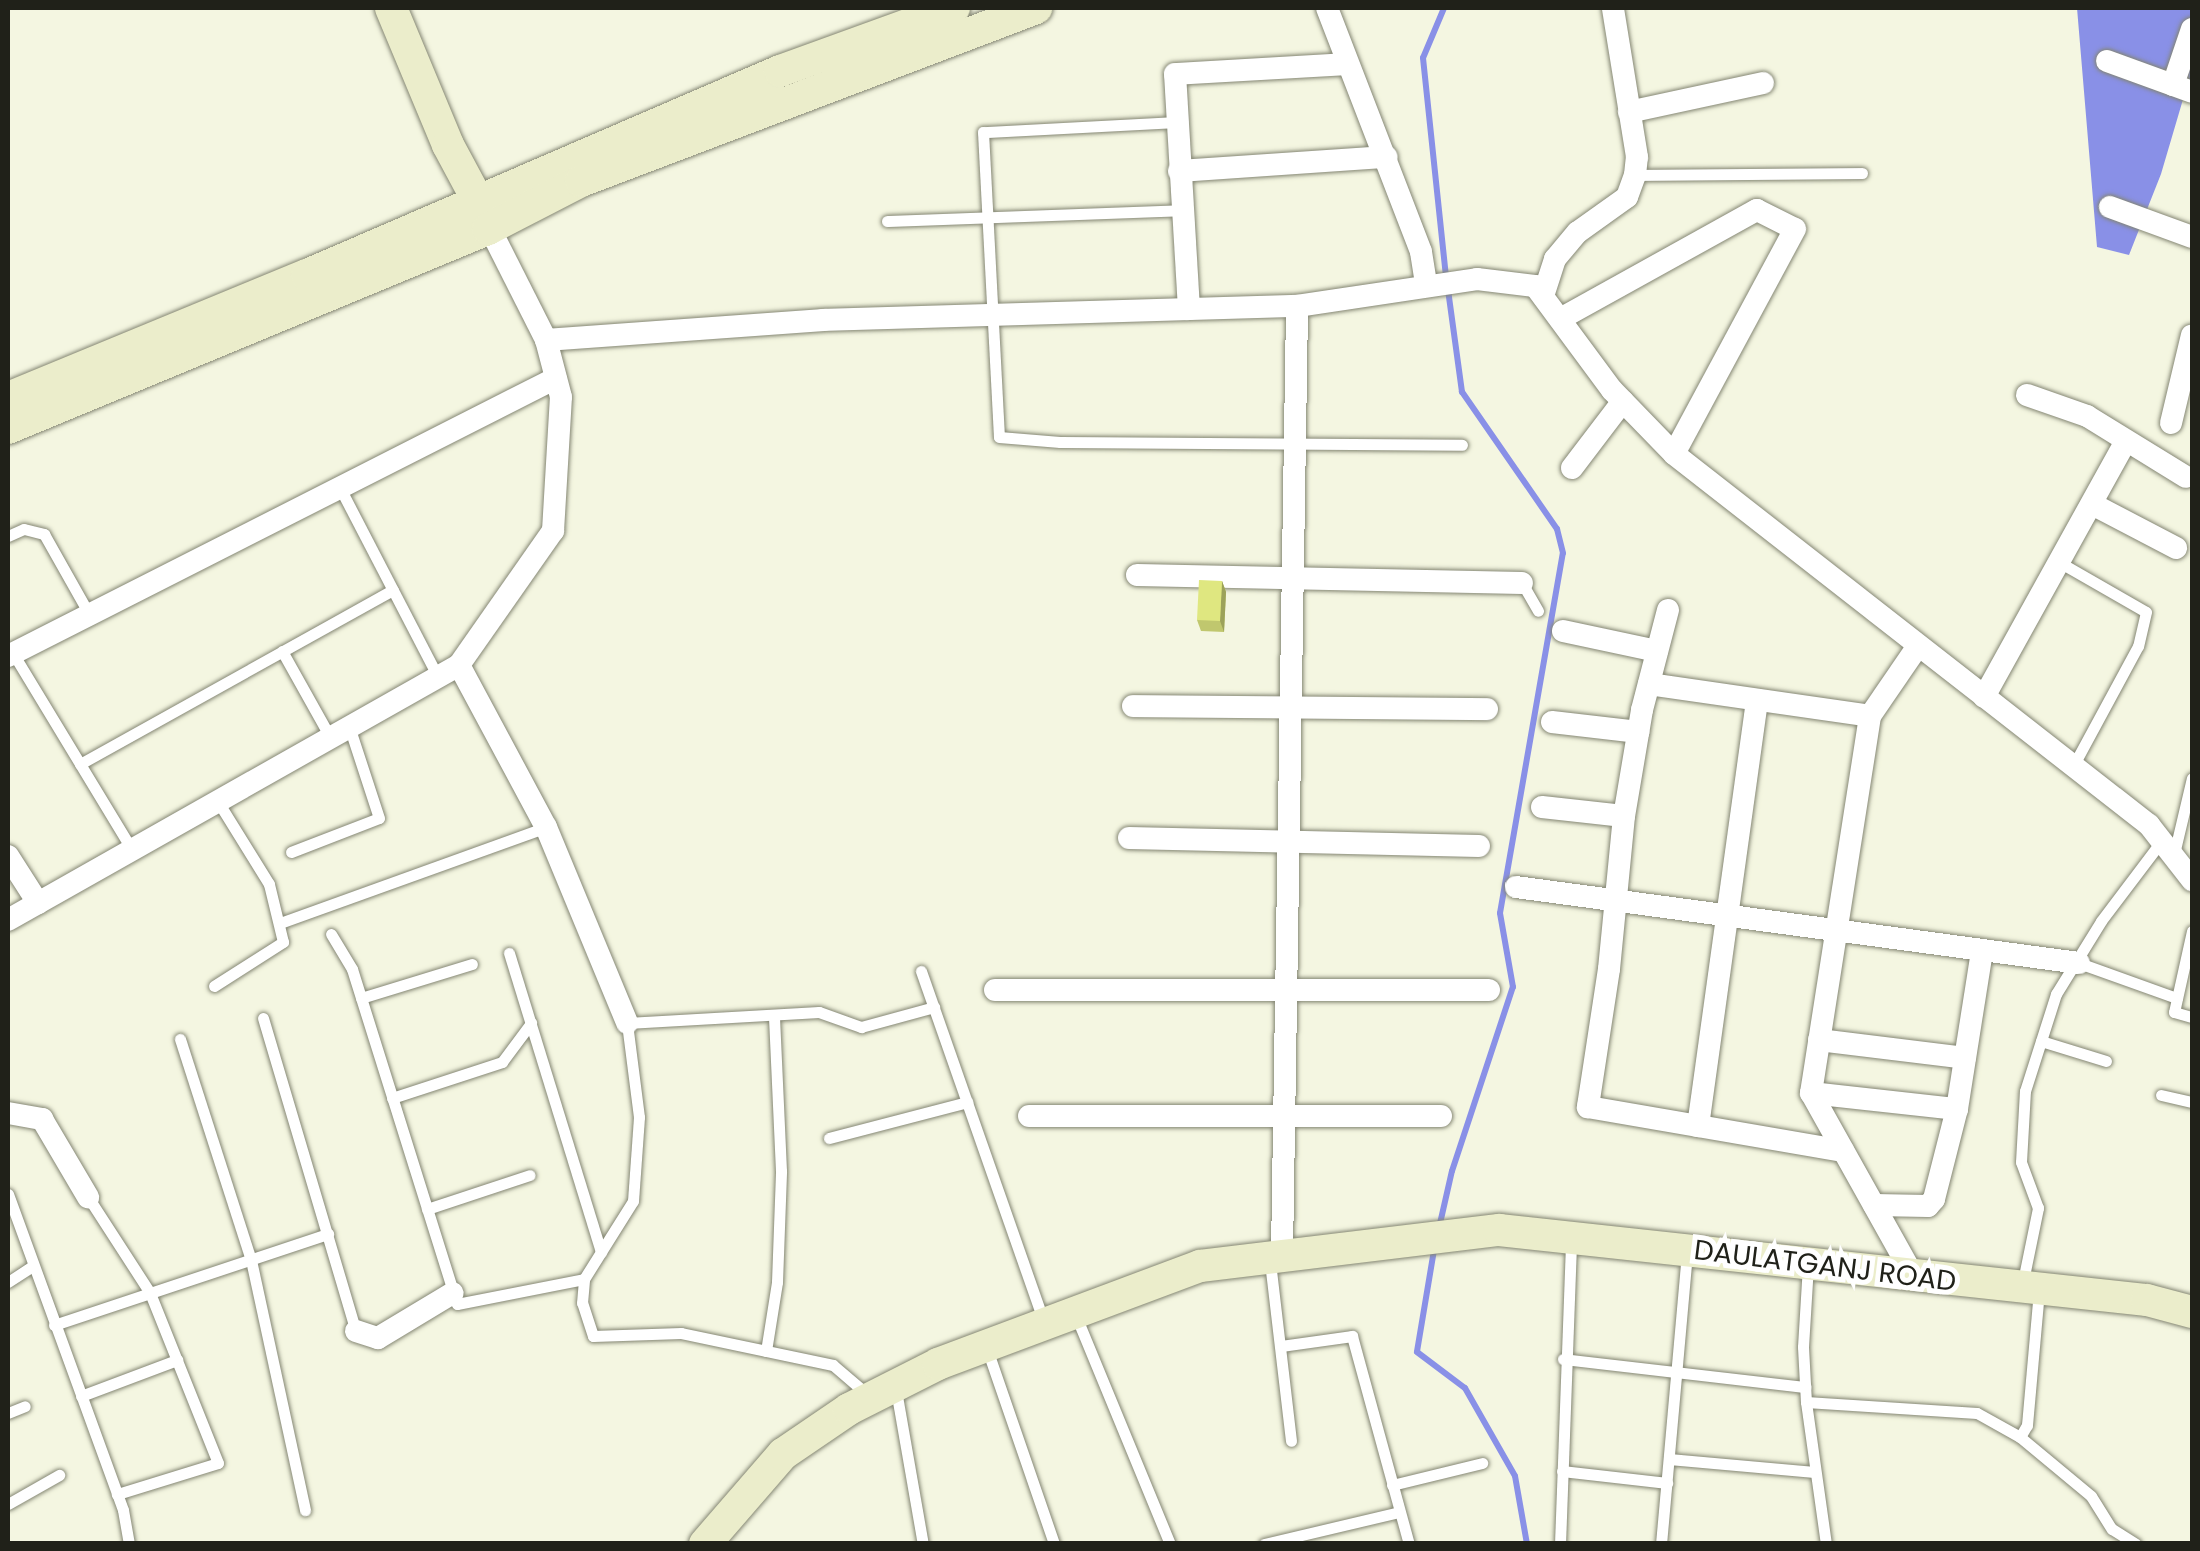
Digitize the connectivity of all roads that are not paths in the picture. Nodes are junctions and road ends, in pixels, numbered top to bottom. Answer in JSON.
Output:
{"nodes":[{"id":1,"x":391,"y":8,"type":"edge"},
{"id":2,"x":954,"y":8,"type":"edge"},
{"id":3,"x":1036,"y":8,"type":"edge"},
{"id":4,"x":1327,"y":8,"type":"edge"},
{"id":5,"x":1613,"y":8,"type":"edge"},
{"id":6,"x":2192,"y":29,"type":"edge"},
{"id":7,"x":2107,"y":61,"type":"dead end"},
{"id":8,"x":1346,"y":64,"type":"junction"},
{"id":9,"x":1762,"y":83,"type":"dead end"},
{"id":10,"x":2183,"y":88,"type":"edge"},
{"id":11,"x":1630,"y":112,"type":"junction"},
{"id":12,"x":1176,"y":122,"type":"junction"},
{"id":13,"x":1387,"y":157,"type":"junction"},
{"id":14,"x":1180,"y":171,"type":"junction"},
{"id":15,"x":1862,"y":172,"type":"dead end"},
{"id":16,"x":1635,"y":175,"type":"junction"},
{"id":17,"x":2110,"y":207,"type":"dead end"},
{"id":18,"x":1182,"y":210,"type":"junction"},
{"id":19,"x":483,"y":214,"type":"junction"},
{"id":20,"x":988,"y":218,"type":"junction"},
{"id":21,"x":887,"y":221,"type":"dead end"},
{"id":22,"x":2192,"y":237,"type":"edge"},
{"id":23,"x":1430,"y":284,"type":"junction"},
{"id":24,"x":1543,"y":296,"type":"junction"},
{"id":25,"x":1297,"y":306,"type":"junction"},
{"id":26,"x":1188,"y":309,"type":"junction"},
{"id":27,"x":994,"y":315,"type":"junction"},
{"id":28,"x":1560,"y":319,"type":"junction"},
{"id":29,"x":2192,"y":335,"type":"edge"},
{"id":30,"x":546,"y":340,"type":"junction"},
{"id":31,"x":556,"y":378,"type":"junction"},
{"id":32,"x":2028,"y":394,"type":"dead end"},
{"id":33,"x":8,"y":398,"type":"edge"},
{"id":34,"x":1623,"y":401,"type":"junction"},
{"id":35,"x":2171,"y":423,"type":"dead end"},
{"id":36,"x":8,"y":428,"type":"edge"},
{"id":37,"x":2125,"y":443,"type":"junction"},
{"id":38,"x":1295,"y":444,"type":"junction"},
{"id":39,"x":1462,"y":445,"type":"dead end"},
{"id":40,"x":1674,"y":454,"type":"junction"},
{"id":41,"x":1572,"y":468,"type":"dead end"},
{"id":42,"x":2186,"y":477,"type":"dead end"},
{"id":43,"x":340,"y":488,"type":"junction"},
{"id":44,"x":2092,"y":504,"type":"junction"},
{"id":45,"x":8,"y":536,"type":"edge"},
{"id":46,"x":2176,"y":548,"type":"dead end"},
{"id":47,"x":2059,"y":562,"type":"junction"},
{"id":48,"x":1136,"y":574,"type":"dead end"},
{"id":49,"x":1292,"y":578,"type":"junction"},
{"id":50,"x":1522,"y":583,"type":"joint"},
{"id":51,"x":393,"y":590,"type":"junction"},
{"id":52,"x":1668,"y":610,"type":"dead end"},
{"id":53,"x":1538,"y":611,"type":"dead end"},
{"id":54,"x":89,"y":614,"type":"junction"},
{"id":55,"x":1563,"y":631,"type":"dead end"},
{"id":56,"x":1918,"y":646,"type":"junction"},
{"id":57,"x":9,"y":651,"type":"edge"},
{"id":58,"x":1657,"y":651,"type":"junction"},
{"id":59,"x":282,"y":652,"type":"junction"},
{"id":60,"x":449,"y":671,"type":"junction"},
{"id":61,"x":1648,"y":684,"type":"junction"},
{"id":62,"x":1984,"y":697,"type":"junction"},
{"id":63,"x":1757,"y":700,"type":"junction"},
{"id":64,"x":1132,"y":706,"type":"dead end"},
{"id":65,"x":1291,"y":707,"type":"junction"},
{"id":66,"x":1486,"y":709,"type":"dead end"},
{"id":67,"x":1870,"y":716,"type":"junction"},
{"id":68,"x":1552,"y":722,"type":"dead end"},
{"id":69,"x":339,"y":732,"type":"junction"},
{"id":70,"x":1638,"y":732,"type":"junction"},
{"id":71,"x":80,"y":764,"type":"junction"},
{"id":72,"x":2073,"y":766,"type":"junction"},
{"id":73,"x":2192,"y":778,"type":"edge"},
{"id":74,"x":217,"y":800,"type":"junction"},
{"id":75,"x":1542,"y":807,"type":"dead end"},
{"id":76,"x":1624,"y":816,"type":"junction"},
{"id":77,"x":546,"y":827,"type":"junction"},
{"id":78,"x":1129,"y":838,"type":"dead end"},
{"id":79,"x":1288,"y":842,"type":"junction"},
{"id":80,"x":1479,"y":846,"type":"dead end"},
{"id":81,"x":2168,"y":846,"type":"junction"},
{"id":82,"x":130,"y":848,"type":"junction"},
{"id":83,"x":292,"y":852,"type":"dead end"},
{"id":84,"x":8,"y":856,"type":"edge"},
{"id":85,"x":2192,"y":880,"type":"edge"},
{"id":86,"x":1516,"y":888,"type":"dead end"},
{"id":87,"x":1615,"y":900,"type":"junction"},
{"id":88,"x":38,"y":902,"type":"junction"},
{"id":89,"x":1727,"y":916,"type":"junction"},
{"id":90,"x":8,"y":920,"type":"edge"},
{"id":91,"x":280,"y":923,"type":"junction"},
{"id":92,"x":2192,"y":931,"type":"edge"},
{"id":93,"x":1836,"y":932,"type":"junction"},
{"id":94,"x":331,"y":934,"type":"dead end"},
{"id":95,"x":1982,"y":951,"type":"junction"},
{"id":96,"x":509,"y":953,"type":"dead end"},
{"id":97,"x":2078,"y":963,"type":"junction"},
{"id":98,"x":472,"y":964,"type":"dead end"},
{"id":99,"x":921,"y":971,"type":"dead end"},
{"id":100,"x":214,"y":986,"type":"dead end"},
{"id":101,"x":995,"y":990,"type":"dead end"},
{"id":102,"x":1286,"y":990,"type":"junction"},
{"id":103,"x":1490,"y":990,"type":"dead end"},
{"id":104,"x":361,"y":998,"type":"junction"},
{"id":105,"x":2177,"y":998,"type":"junction"},
{"id":106,"x":934,"y":1007,"type":"junction"},
{"id":107,"x":774,"y":1015,"type":"junction"},
{"id":108,"x":2192,"y":1016,"type":"edge"},
{"id":109,"x":263,"y":1018,"type":"dead end"},
{"id":110,"x":530,"y":1024,"type":"junction"},
{"id":111,"x":627,"y":1024,"type":"junction"},
{"id":112,"x":180,"y":1039,"type":"dead end"},
{"id":113,"x":1819,"y":1040,"type":"junction"},
{"id":114,"x":2041,"y":1041,"type":"junction"},
{"id":115,"x":1965,"y":1058,"type":"junction"},
{"id":116,"x":2106,"y":1061,"type":"dead end"},
{"id":117,"x":1811,"y":1093,"type":"junction"},
{"id":118,"x":2160,"y":1095,"type":"dead end"},
{"id":119,"x":392,"y":1098,"type":"junction"},
{"id":120,"x":967,"y":1102,"type":"junction"},
{"id":121,"x":2192,"y":1102,"type":"edge"},
{"id":122,"x":1957,"y":1109,"type":"junction"},
{"id":123,"x":8,"y":1113,"type":"edge"},
{"id":124,"x":1028,"y":1116,"type":"dead end"},
{"id":125,"x":1441,"y":1116,"type":"dead end"},
{"id":126,"x":1282,"y":1118,"type":"junction"},
{"id":127,"x":1698,"y":1126,"type":"junction"},
{"id":128,"x":830,"y":1138,"type":"dead end"},
{"id":129,"x":1844,"y":1151,"type":"junction"},
{"id":130,"x":530,"y":1176,"type":"dead end"},
{"id":131,"x":8,"y":1194,"type":"edge"},
{"id":132,"x":88,"y":1197,"type":"joint"},
{"id":133,"x":1874,"y":1205,"type":"junction"},
{"id":134,"x":427,"y":1210,"type":"junction"},
{"id":135,"x":328,"y":1234,"type":"junction"},
{"id":136,"x":1571,"y":1238,"type":"junction"},
{"id":137,"x":1688,"y":1249,"type":"junction"},
{"id":138,"x":600,"y":1252,"type":"junction"},
{"id":139,"x":1276,"y":1255,"type":"junction"},
{"id":140,"x":251,"y":1260,"type":"junction"},
{"id":141,"x":1808,"y":1264,"type":"junction"},
{"id":142,"x":33,"y":1266,"type":"junction"},
{"id":143,"x":1914,"y":1277,"type":"junction"},
{"id":144,"x":584,"y":1279,"type":"junction"},
{"id":145,"x":8,"y":1282,"type":"edge"},
{"id":146,"x":2030,"y":1289,"type":"junction"},
{"id":147,"x":150,"y":1293,"type":"junction"},
{"id":148,"x":453,"y":1294,"type":"junction"},
{"id":149,"x":2192,"y":1312,"type":"edge"},
{"id":150,"x":1060,"y":1318,"type":"junction"},
{"id":151,"x":54,"y":1324,"type":"junction"},
{"id":152,"x":356,"y":1331,"type":"joint"},
{"id":153,"x":986,"y":1346,"type":"junction"},
{"id":154,"x":1281,"y":1346,"type":"junction"},
{"id":155,"x":766,"y":1351,"type":"junction"},
{"id":156,"x":1564,"y":1359,"type":"junction"},
{"id":157,"x":177,"y":1360,"type":"junction"},
{"id":158,"x":1677,"y":1372,"type":"junction"},
{"id":159,"x":1805,"y":1387,"type":"junction"},
{"id":160,"x":883,"y":1392,"type":"junction"},
{"id":161,"x":81,"y":1396,"type":"junction"},
{"id":162,"x":1806,"y":1402,"type":"junction"},
{"id":163,"x":24,"y":1406,"type":"dead end"},
{"id":164,"x":8,"y":1413,"type":"edge"},
{"id":165,"x":2020,"y":1437,"type":"junction"},
{"id":166,"x":1290,"y":1442,"type":"dead end"},
{"id":167,"x":1669,"y":1459,"type":"junction"},
{"id":168,"x":1482,"y":1463,"type":"dead end"},
{"id":169,"x":1562,"y":1472,"type":"junction"},
{"id":170,"x":1814,"y":1472,"type":"junction"},
{"id":171,"x":60,"y":1475,"type":"dead end"},
{"id":172,"x":1667,"y":1483,"type":"junction"},
{"id":173,"x":1392,"y":1485,"type":"junction"},
{"id":174,"x":117,"y":1494,"type":"junction"},
{"id":175,"x":8,"y":1504,"type":"edge"},
{"id":176,"x":306,"y":1510,"type":"dead end"},
{"id":177,"x":1400,"y":1512,"type":"junction"},
{"id":178,"x":129,"y":1544,"type":"edge"},
{"id":179,"x":705,"y":1544,"type":"edge"},
{"id":180,"x":923,"y":1544,"type":"edge"},
{"id":181,"x":1054,"y":1544,"type":"edge"},
{"id":182,"x":1170,"y":1544,"type":"edge"},
{"id":183,"x":1264,"y":1544,"type":"edge"},
{"id":184,"x":1409,"y":1544,"type":"edge"},
{"id":185,"x":1560,"y":1544,"type":"edge"},
{"id":186,"x":1662,"y":1544,"type":"edge"},
{"id":187,"x":1826,"y":1544,"type":"edge"},
{"id":188,"x":2136,"y":1544,"type":"edge"}],
"edges":[{"from":1,"to":19,"type":"main road"},
{"from":2,"to":19,"type":"main road"},
{"from":3,"to":19,"type":"main road"},
{"from":4,"to":8,"type":"street"},
{"from":5,"to":11,"type":"street"},
{"from":6,"to":10,"type":"street"},
{"from":7,"to":10,"type":"street"},
{"from":8,"to":12,"type":"street"},
{"from":8,"to":13,"type":"street"},
{"from":9,"to":11,"type":"street"},
{"from":11,"to":16,"type":"street"},
{"from":12,"to":14,"type":"street"},
{"from":12,"to":20,"type":"lane"},
{"from":13,"to":14,"type":"street"},
{"from":13,"to":23,"type":"street"},
{"from":14,"to":18,"type":"street"},
{"from":15,"to":16,"type":"lane"},
{"from":16,"to":24,"type":"street"},
{"from":17,"to":22,"type":"street"},
{"from":18,"to":20,"type":"lane"},
{"from":18,"to":26,"type":"street"},
{"from":19,"to":30,"type":"street"},
{"from":19,"to":33,"type":"main road"},
{"from":19,"to":36,"type":"main road"},
{"from":20,"to":21,"type":"lane"},
{"from":20,"to":27,"type":"lane"},
{"from":23,"to":24,"type":"street"},
{"from":23,"to":25,"type":"street"},
{"from":24,"to":28,"type":"street"},
{"from":25,"to":26,"type":"street"},
{"from":25,"to":38,"type":"street"},
{"from":26,"to":27,"type":"street"},
{"from":27,"to":30,"type":"street"},
{"from":27,"to":38,"type":"lane"},
{"from":28,"to":34,"type":"street"},
{"from":28,"to":40,"type":"street"},
{"from":29,"to":35,"type":"street"},
{"from":30,"to":31,"type":"street"},
{"from":31,"to":43,"type":"street"},
{"from":31,"to":60,"type":"street"},
{"from":32,"to":37,"type":"street"},
{"from":34,"to":40,"type":"street"},
{"from":34,"to":41,"type":"street"},
{"from":37,"to":42,"type":"street"},
{"from":37,"to":44,"type":"street"},
{"from":38,"to":39,"type":"lane"},
{"from":38,"to":49,"type":"street"},
{"from":40,"to":56,"type":"street"},
{"from":43,"to":51,"type":"lane"},
{"from":43,"to":54,"type":"street"},
{"from":44,"to":46,"type":"street"},
{"from":44,"to":47,"type":"street"},
{"from":45,"to":54,"type":"lane"},
{"from":47,"to":62,"type":"street"},
{"from":47,"to":72,"type":"lane"},
{"from":48,"to":49,"type":"street"},
{"from":49,"to":50,"type":"street"},
{"from":49,"to":65,"type":"street"},
{"from":50,"to":53,"type":"lane"},
{"from":51,"to":59,"type":"lane"},
{"from":51,"to":60,"type":"lane"},
{"from":52,"to":58,"type":"street"},
{"from":54,"to":57,"type":"street"},
{"from":55,"to":58,"type":"street"},
{"from":56,"to":62,"type":"street"},
{"from":56,"to":67,"type":"street"},
{"from":57,"to":71,"type":"lane"},
{"from":58,"to":61,"type":"street"},
{"from":59,"to":69,"type":"lane"},
{"from":59,"to":71,"type":"lane"},
{"from":60,"to":69,"type":"street"},
{"from":60,"to":77,"type":"street"},
{"from":61,"to":63,"type":"street"},
{"from":61,"to":70,"type":"street"},
{"from":62,"to":72,"type":"street"},
{"from":63,"to":67,"type":"street"},
{"from":63,"to":89,"type":"street"},
{"from":64,"to":65,"type":"street"},
{"from":65,"to":66,"type":"street"},
{"from":65,"to":79,"type":"street"},
{"from":67,"to":93,"type":"street"},
{"from":68,"to":70,"type":"street"},
{"from":69,"to":74,"type":"street"},
{"from":69,"to":83,"type":"lane"},
{"from":70,"to":76,"type":"street"},
{"from":71,"to":82,"type":"lane"},
{"from":72,"to":81,"type":"street"},
{"from":73,"to":81,"type":"lane"},
{"from":74,"to":82,"type":"street"},
{"from":74,"to":91,"type":"lane"},
{"from":75,"to":76,"type":"street"},
{"from":76,"to":87,"type":"street"},
{"from":77,"to":91,"type":"lane"},
{"from":77,"to":111,"type":"street"},
{"from":78,"to":79,"type":"street"},
{"from":79,"to":80,"type":"street"},
{"from":79,"to":102,"type":"street"},
{"from":81,"to":85,"type":"street"},
{"from":81,"to":97,"type":"lane"},
{"from":82,"to":88,"type":"street"},
{"from":84,"to":88,"type":"street"},
{"from":86,"to":87,"type":"street"},
{"from":87,"to":89,"type":"street"},
{"from":87,"to":127,"type":"street"},
{"from":88,"to":90,"type":"street"},
{"from":89,"to":93,"type":"street"},
{"from":89,"to":127,"type":"street"},
{"from":91,"to":100,"type":"lane"},
{"from":92,"to":105,"type":"lane"},
{"from":93,"to":95,"type":"street"},
{"from":93,"to":113,"type":"street"},
{"from":94,"to":104,"type":"lane"},
{"from":95,"to":97,"type":"street"},
{"from":95,"to":115,"type":"street"},
{"from":96,"to":110,"type":"lane"},
{"from":97,"to":105,"type":"lane"},
{"from":97,"to":114,"type":"lane"},
{"from":98,"to":104,"type":"lane"},
{"from":99,"to":106,"type":"lane"},
{"from":101,"to":102,"type":"street"},
{"from":102,"to":103,"type":"street"},
{"from":102,"to":126,"type":"street"},
{"from":104,"to":119,"type":"lane"},
{"from":105,"to":108,"type":"lane"},
{"from":106,"to":107,"type":"lane"},
{"from":106,"to":120,"type":"lane"},
{"from":107,"to":111,"type":"lane"},
{"from":107,"to":155,"type":"lane"},
{"from":109,"to":135,"type":"lane"},
{"from":110,"to":119,"type":"lane"},
{"from":110,"to":138,"type":"lane"},
{"from":111,"to":138,"type":"lane"},
{"from":112,"to":140,"type":"lane"},
{"from":113,"to":115,"type":"street"},
{"from":113,"to":117,"type":"street"},
{"from":114,"to":116,"type":"lane"},
{"from":114,"to":146,"type":"lane"},
{"from":115,"to":122,"type":"street"},
{"from":117,"to":122,"type":"street"},
{"from":117,"to":129,"type":"street"},
{"from":118,"to":121,"type":"lane"},
{"from":119,"to":134,"type":"lane"},
{"from":120,"to":128,"type":"lane"},
{"from":120,"to":150,"type":"lane"},
{"from":122,"to":133,"type":"street"},
{"from":123,"to":132,"type":"street"},
{"from":124,"to":126,"type":"street"},
{"from":125,"to":126,"type":"street"},
{"from":126,"to":139,"type":"street"},
{"from":127,"to":129,"type":"street"},
{"from":129,"to":133,"type":"street"},
{"from":130,"to":134,"type":"lane"},
{"from":131,"to":142,"type":"lane"},
{"from":132,"to":147,"type":"lane"},
{"from":133,"to":143,"type":"street"},
{"from":134,"to":148,"type":"lane"},
{"from":135,"to":140,"type":"lane"},
{"from":135,"to":152,"type":"lane"},
{"from":136,"to":137,"type":"main road","name":"DAULATGANJ ROAD"},
{"from":136,"to":139,"type":"main road","name":"DAULATGANJ ROAD"},
{"from":136,"to":156,"type":"lane"},
{"from":137,"to":141,"type":"main road","name":"DAULATGANJ ROAD"},
{"from":137,"to":158,"type":"lane"},
{"from":138,"to":144,"type":"lane"},
{"from":139,"to":150,"type":"main road","name":"DAULATGANJ ROAD"},
{"from":139,"to":154,"type":"lane"},
{"from":140,"to":147,"type":"lane"},
{"from":140,"to":176,"type":"lane"},
{"from":141,"to":143,"type":"main road","name":"DAULATGANJ ROAD"},
{"from":141,"to":159,"type":"lane"},
{"from":142,"to":145,"type":"lane"},
{"from":142,"to":151,"type":"lane"},
{"from":143,"to":146,"type":"main road","name":"DAULATGANJ ROAD"},
{"from":144,"to":148,"type":"lane"},
{"from":144,"to":155,"type":"lane"},
{"from":146,"to":149,"type":"main road","name":"DAULATGANJ ROAD"},
{"from":146,"to":165,"type":"lane"},
{"from":147,"to":151,"type":"lane"},
{"from":147,"to":157,"type":"lane"},
{"from":148,"to":152,"type":"street"},
{"from":150,"to":153,"type":"main road","name":"DAULATGANJ ROAD"},
{"from":150,"to":182,"type":"lane"},
{"from":151,"to":161,"type":"lane"},
{"from":153,"to":160,"type":"main road","name":"DAULATGANJ ROAD"},
{"from":153,"to":181,"type":"lane"},
{"from":154,"to":166,"type":"lane"},
{"from":154,"to":173,"type":"lane"},
{"from":155,"to":160,"type":"lane"},
{"from":156,"to":158,"type":"lane"},
{"from":156,"to":169,"type":"lane"},
{"from":157,"to":161,"type":"lane"},
{"from":157,"to":174,"type":"lane"},
{"from":158,"to":159,"type":"lane"},
{"from":158,"to":167,"type":"lane"},
{"from":159,"to":162,"type":"lane"},
{"from":160,"to":179,"type":"main road","name":"DAULATGANJ ROAD"},
{"from":160,"to":180,"type":"lane"},
{"from":161,"to":174,"type":"lane"},
{"from":162,"to":165,"type":"lane"},
{"from":162,"to":170,"type":"lane"},
{"from":163,"to":164,"type":"lane"},
{"from":165,"to":188,"type":"lane"},
{"from":167,"to":170,"type":"lane"},
{"from":167,"to":172,"type":"lane"},
{"from":168,"to":173,"type":"lane"},
{"from":169,"to":172,"type":"lane"},
{"from":169,"to":185,"type":"lane"},
{"from":170,"to":187,"type":"lane"},
{"from":171,"to":175,"type":"lane"},
{"from":172,"to":186,"type":"lane"},
{"from":173,"to":177,"type":"lane"},
{"from":174,"to":178,"type":"lane"},
{"from":177,"to":183,"type":"lane"},
{"from":177,"to":184,"type":"lane"}]}
